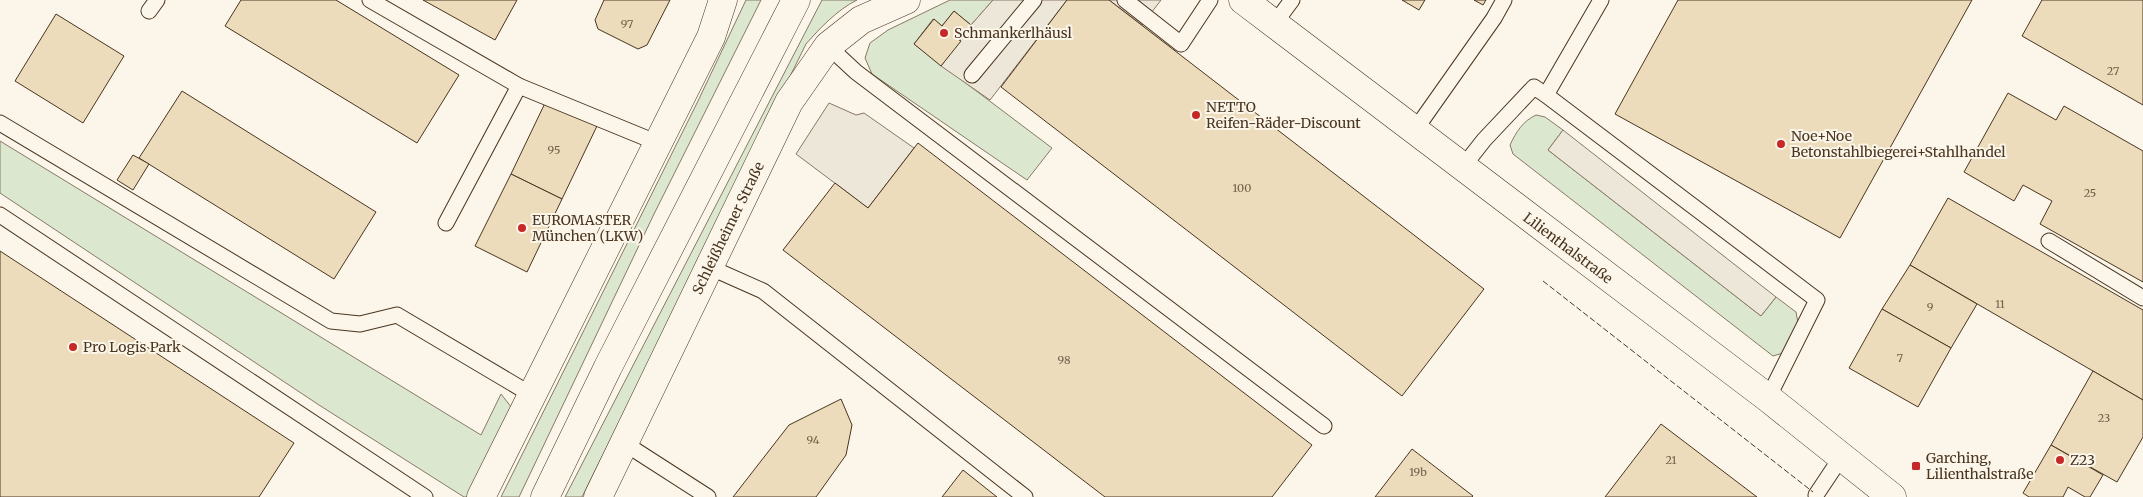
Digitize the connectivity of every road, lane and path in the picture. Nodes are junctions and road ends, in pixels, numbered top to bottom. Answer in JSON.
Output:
{"nodes":[{"id":1,"x":370,"y":0,"type":"edge"},
{"id":2,"x":722,"y":0,"type":"edge"},
{"id":3,"x":796,"y":0,"type":"edge"},
{"id":4,"x":906,"y":0,"type":"edge"},
{"id":5,"x":1034,"y":0,"type":"edge"},
{"id":6,"x":1125,"y":0,"type":"edge"},
{"id":7,"x":1210,"y":0,"type":"edge"},
{"id":8,"x":1243,"y":0,"type":"edge"},
{"id":9,"x":1292,"y":0,"type":"edge"},
{"id":10,"x":1504,"y":0,"type":"edge"},
{"id":11,"x":1601,"y":0,"type":"edge"},
{"id":12,"x":1275,"y":23,"type":"junction"},
{"id":13,"x":828,"y":46,"type":"junction"},
{"id":14,"x":972,"y":74,"type":"dead end"},
{"id":15,"x":519,"y":86,"type":"junction"},
{"id":16,"x":1546,"y":95,"type":"junction"},
{"id":17,"x":0,"y":124,"type":"edge"},
{"id":18,"x":1415,"y":130,"type":"junction"},
{"id":19,"x":658,"y":143,"type":"junction"},
{"id":20,"x":1462,"y":168,"type":"junction"},
{"id":21,"x":0,"y":215,"type":"edge"},
{"id":22,"x":446,"y":223,"type":"dead end"},
{"id":23,"x":2049,"y":241,"type":"dead end"},
{"id":24,"x":709,"y":267,"type":"junction"},
{"id":25,"x":2143,"y":298,"type":"edge"},
{"id":26,"x":532,"y":395,"type":"junction"},
{"id":27,"x":1768,"y":398,"type":"junction"},
{"id":28,"x":1324,"y":426,"type":"dead end"},
{"id":29,"x":624,"y":443,"type":"junction"},
{"id":30,"x":1842,"y":456,"type":"junction"},
{"id":31,"x":1816,"y":495,"type":"dead end"},
{"id":32,"x":425,"y":497,"type":"edge"},
{"id":33,"x":481,"y":497,"type":"edge"},
{"id":34,"x":545,"y":497,"type":"edge"},
{"id":35,"x":598,"y":497,"type":"edge"},
{"id":36,"x":708,"y":497,"type":"edge"},
{"id":37,"x":1025,"y":497,"type":"edge"},
{"id":38,"x":1892,"y":497,"type":"edge"}],
"edges":[{"from":1,"to":15,"type":"lane"},
{"from":2,"to":19,"type":"street"},
{"from":3,"to":34,"type":"street"},
{"from":4,"to":13,"type":"street","name":"Schleißheimer Straße"},
{"from":5,"to":14,"type":"lane"},
{"from":6,"to":7,"type":"lane"},
{"from":8,"to":12,"type":"street","name":"Lilienthalstraße"},
{"from":9,"to":12,"type":"lane"},
{"from":10,"to":18,"type":"lane"},
{"from":11,"to":16,"type":"lane"},
{"from":12,"to":18,"type":"street","name":"Lilienthalstraße"},
{"from":13,"to":24,"type":"street","name":"Schleißheimer Straße"},
{"from":13,"to":28,"type":"lane"},
{"from":15,"to":19,"type":"lane"},
{"from":15,"to":22,"type":"lane"},
{"from":16,"to":20,"type":"lane"},
{"from":16,"to":27,"type":"lane"},
{"from":17,"to":26,"type":"lane"},
{"from":18,"to":20,"type":"street","name":"Lilienthalstraße"},
{"from":19,"to":26,"type":"street"},
{"from":20,"to":27,"type":"street","name":"Lilienthalstraße"},
{"from":21,"to":32,"type":"lane"},
{"from":23,"to":25,"type":"lane"},
{"from":24,"to":29,"type":"street","name":"Schleißheimer Straße"},
{"from":24,"to":37,"type":"lane"},
{"from":26,"to":33,"type":"street"},
{"from":27,"to":30,"type":"street","name":"Lilienthalstraße"},
{"from":29,"to":35,"type":"street","name":"Schleißheimer Straße"},
{"from":29,"to":36,"type":"lane"},
{"from":30,"to":31,"type":"lane"},
{"from":30,"to":38,"type":"street","name":"Lilienthalstraße"}]}
